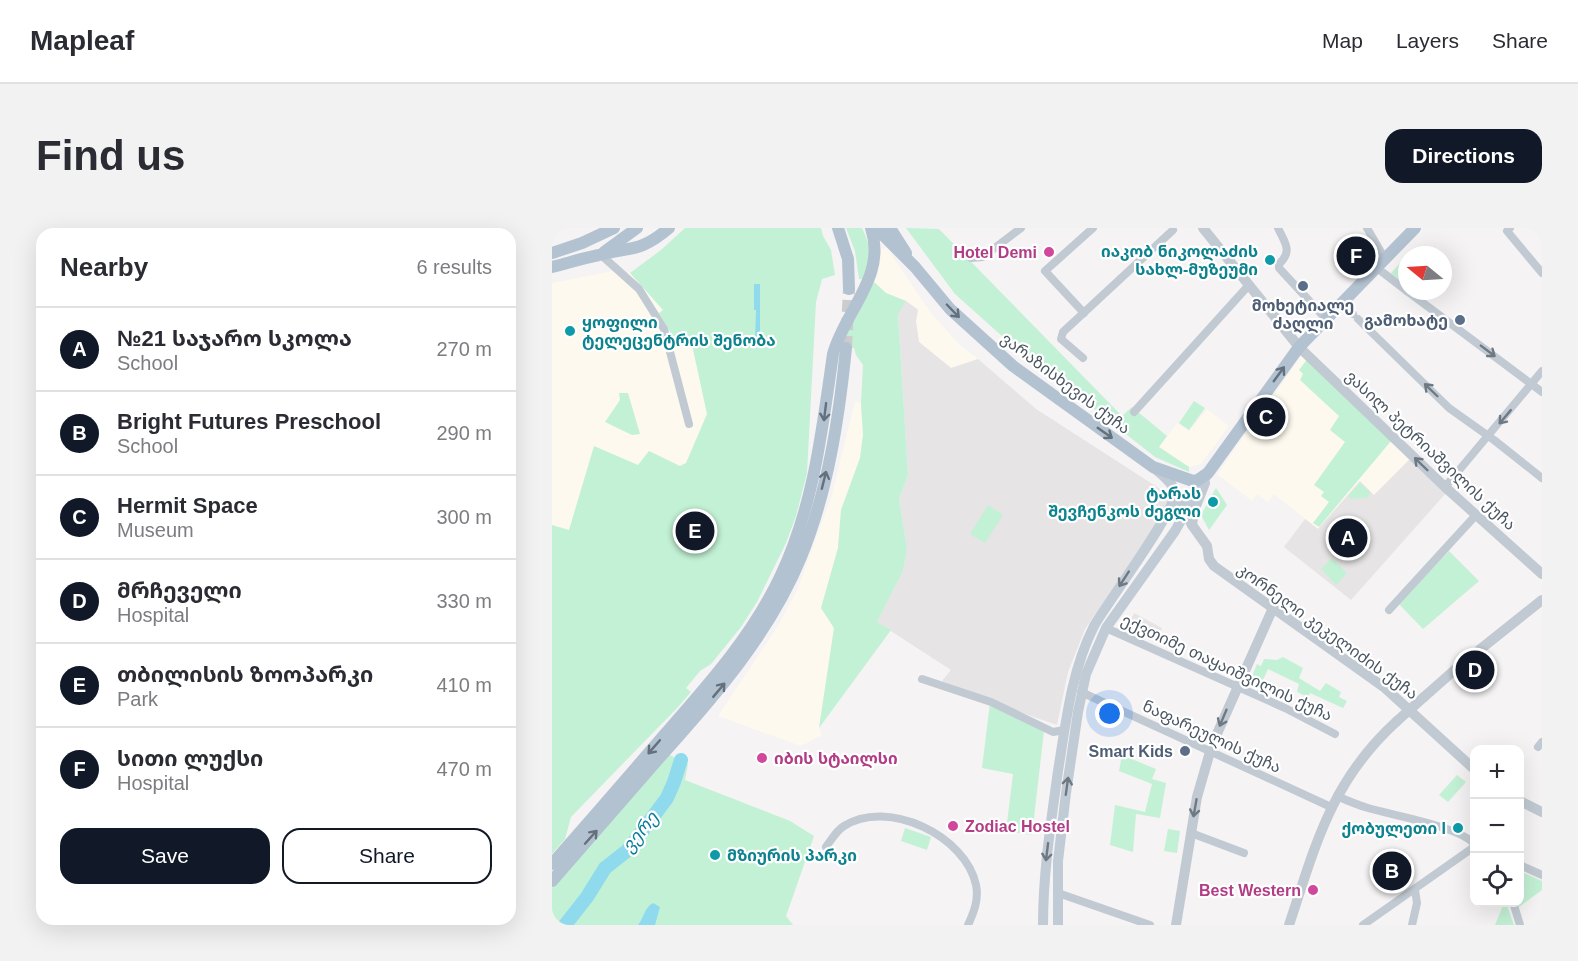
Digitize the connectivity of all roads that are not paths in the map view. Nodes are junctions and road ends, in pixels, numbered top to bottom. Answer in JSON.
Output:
{"nodes":[{"id":1,"x":614,"y":228,"type":"edge"},
{"id":2,"x":637,"y":228,"type":"edge"},
{"id":3,"x":656,"y":228,"type":"edge"},
{"id":4,"x":669,"y":228,"type":"edge"},
{"id":5,"x":838,"y":228,"type":"edge"},
{"id":6,"x":871,"y":228,"type":"edge"},
{"id":7,"x":876,"y":228,"type":"edge"},
{"id":8,"x":890,"y":228,"type":"edge"},
{"id":9,"x":1021,"y":228,"type":"edge"},
{"id":10,"x":1093,"y":228,"type":"edge"},
{"id":11,"x":1203,"y":228,"type":"edge"},
{"id":12,"x":1278,"y":228,"type":"edge"},
{"id":13,"x":1367,"y":228,"type":"edge"},
{"id":14,"x":1415,"y":228,"type":"edge"},
{"id":15,"x":1510,"y":228,"type":"edge"},
{"id":16,"x":1173,"y":230,"type":"dead end"},
{"id":17,"x":600,"y":232,"type":"edge"},
{"id":18,"x":633,"y":249,"type":"junction"},
{"id":19,"x":552,"y":253,"type":"edge"},
{"id":20,"x":600,"y":254,"type":"junction"},
{"id":21,"x":971,"y":258,"type":"dead end"},
{"id":22,"x":1381,"y":264,"type":"junction"},
{"id":23,"x":552,"y":267,"type":"edge"},
{"id":24,"x":915,"y":267,"type":"junction"},
{"id":25,"x":1542,"y":273,"type":"edge"},
{"id":26,"x":1398,"y":282,"type":"edge"},
{"id":27,"x":1249,"y":285,"type":"junction"},
{"id":28,"x":849,"y":289,"type":"tunnel mouth"},
{"id":29,"x":1419,"y":300,"type":"edge"},
{"id":30,"x":1342,"y":303,"type":"junction"},
{"id":31,"x":1084,"y":313,"type":"junction"},
{"id":32,"x":1326,"y":319,"type":"junction"},
{"id":33,"x":1299,"y":347,"type":"junction"},
{"id":34,"x":846,"y":348,"type":"tunnel mouth"},
{"id":35,"x":1083,"y":358,"type":"dead end"},
{"id":36,"x":1542,"y":371,"type":"edge"},
{"id":37,"x":1532,"y":385,"type":"junction"},
{"id":38,"x":1542,"y":392,"type":"edge"},
{"id":39,"x":1134,"y":412,"type":"dead end"},
{"id":40,"x":689,"y":424,"type":"dead end"},
{"id":41,"x":1488,"y":437,"type":"junction"},
{"id":42,"x":1153,"y":467,"type":"junction"},
{"id":43,"x":1208,"y":473,"type":"junction"},
{"id":44,"x":1542,"y":478,"type":"edge"},
{"id":45,"x":1445,"y":488,"type":"junction"},
{"id":46,"x":1175,"y":491,"type":"junction"},
{"id":47,"x":1183,"y":509,"type":"junction"},
{"id":48,"x":1476,"y":515,"type":"junction"},
{"id":49,"x":1192,"y":525,"type":"junction"},
{"id":50,"x":1542,"y":573,"type":"edge"},
{"id":51,"x":1542,"y":600,"type":"edge"},
{"id":52,"x":1273,"y":608,"type":"junction"},
{"id":53,"x":1389,"y":610,"type":"dead end"},
{"id":54,"x":1106,"y":628,"type":"junction"},
{"id":55,"x":922,"y":679,"type":"dead end"},
{"id":56,"x":1237,"y":687,"type":"junction"},
{"id":57,"x":1081,"y":692,"type":"junction"},
{"id":58,"x":1059,"y":731,"type":"junction"},
{"id":59,"x":1335,"y":734,"type":"dead end"},
{"id":60,"x":1210,"y":752,"type":"junction"},
{"id":61,"x":1470,"y":765,"type":"edge"},
{"id":62,"x":1338,"y":796,"type":"junction"},
{"id":63,"x":1524,"y":803,"type":"edge"},
{"id":64,"x":1331,"y":807,"type":"junction"},
{"id":65,"x":1542,"y":812,"type":"edge"},
{"id":66,"x":1191,"y":834,"type":"junction"},
{"id":67,"x":1470,"y":842,"type":"edge"},
{"id":68,"x":826,"y":847,"type":"dead end"},
{"id":69,"x":1470,"y":849,"type":"edge"},
{"id":70,"x":1244,"y":852,"type":"dead end"},
{"id":71,"x":552,"y":864,"type":"edge"},
{"id":72,"x":1524,"y":867,"type":"edge"},
{"id":73,"x":1542,"y":875,"type":"edge"},
{"id":74,"x":552,"y":881,"type":"edge"},
{"id":75,"x":1415,"y":890,"type":"junction"},
{"id":76,"x":1058,"y":893,"type":"junction"},
{"id":77,"x":1514,"y":907,"type":"edge"},
{"id":78,"x":968,"y":925,"type":"edge"},
{"id":79,"x":1043,"y":925,"type":"edge"},
{"id":80,"x":1058,"y":925,"type":"edge"},
{"id":81,"x":1150,"y":925,"type":"edge"},
{"id":82,"x":1176,"y":925,"type":"edge"},
{"id":83,"x":1289,"y":925,"type":"edge"},
{"id":84,"x":1363,"y":925,"type":"edge"},
{"id":85,"x":1412,"y":925,"type":"edge"},
{"id":86,"x":1520,"y":925,"type":"edge"}],
"edges":[{"from":1,"to":17,"type":"main road"},
{"from":2,"to":20,"type":"main road"},
{"from":3,"to":18,"type":"main road"},
{"from":4,"to":18,"type":"main road"},
{"from":5,"to":28,"type":"main road"},
{"from":6,"to":71,"type":"main road","one_way":true},
{"from":7,"to":24,"type":"main road","name":"ვარაზისხევის ქუჩა"},
{"from":8,"to":24,"type":"main road","name":"ვარაზისხევის ქუჩა"},
{"from":9,"to":21,"type":"street"},
{"from":10,"to":31,"type":"street"},
{"from":11,"to":27,"type":"street","name":"ვასილ პეტრიაშვილის ქუჩა"},
{"from":12,"to":32,"type":"street"},
{"from":13,"to":22,"type":"street"},
{"from":14,"to":22,"type":"main road"},
{"from":15,"to":25,"type":"street"},
{"from":16,"to":31,"type":"street"},
{"from":17,"to":19,"type":"main road"},
{"from":18,"to":20,"type":"main road"},
{"from":20,"to":23,"type":"main road"},
{"from":20,"to":40,"type":"street"},
{"from":22,"to":26,"type":"street"},
{"from":22,"to":30,"type":"main road"},
{"from":24,"to":42,"type":"main road","name":"ვარაზისხევის ქუჩა","one_way":true},
{"from":27,"to":33,"type":"street","name":"ვასილ პეტრიაშვილის ქუჩა"},
{"from":27,"to":39,"type":"street"},
{"from":29,"to":37,"type":"street","one_way":true},
{"from":30,"to":32,"type":"main road"},
{"from":41,"to":30,"type":"street","one_way":true},
{"from":31,"to":35,"type":"street"},
{"from":32,"to":33,"type":"main road"},
{"from":43,"to":33,"type":"main road","one_way":true},
{"from":45,"to":33,"type":"street","name":"ვასილ პეტრიაშვილის ქუჩა","one_way":true},
{"from":74,"to":34,"type":"main road","one_way":true},
{"from":36,"to":37,"type":"street"},
{"from":37,"to":38,"type":"street"},
{"from":37,"to":41,"type":"street","one_way":true},
{"from":41,"to":44,"type":"street"},
{"from":41,"to":45,"type":"street"},
{"from":42,"to":43,"type":"main road","name":"ვარაზისხევის ქუჩა"},
{"from":42,"to":46,"type":"main road","name":"ვარაზისხევის ქუჩა"},
{"from":43,"to":47,"type":"main road"},
{"from":43,"to":49,"type":"street"},
{"from":45,"to":48,"type":"street","name":"ვასილ პეტრიაშვილის ქუჩა"},
{"from":46,"to":47,"type":"street","name":"ვარაზისხევის ქუჩა"},
{"from":46,"to":58,"type":"main road","one_way":true},
{"from":47,"to":49,"type":"street","name":"კორნელი კეკელიძის ქუჩა"},
{"from":47,"to":54,"type":"main road"},
{"from":48,"to":50,"type":"street","name":"ვასილ პეტრიაშვილის ქუჩა"},
{"from":48,"to":53,"type":"street"},
{"from":49,"to":52,"type":"street","name":"კორნელი კეკელიძის ქუჩა"},
{"from":51,"to":62,"type":"street","bridge":true},
{"from":52,"to":56,"type":"street"},
{"from":52,"to":61,"type":"street","name":"კორნელი კეკელიძის ქუჩა"},
{"from":54,"to":56,"type":"street","name":"ექვთიმე თაყაიშვილის ქუჩა"},
{"from":54,"to":57,"type":"main road"},
{"from":55,"to":58,"type":"street"},
{"from":56,"to":59,"type":"street","name":"ექვთიმე თაყაიშვილის ქუჩა"},
{"from":56,"to":60,"type":"street","one_way":true},
{"from":57,"to":60,"type":"street","name":"ნაფარეულის ქუჩა"},
{"from":76,"to":57,"type":"main road","one_way":true},
{"from":58,"to":79,"type":"main road","one_way":true},
{"from":60,"to":64,"type":"street","name":"ნაფარეულის ქუჩა"},
{"from":60,"to":66,"type":"street","one_way":true},
{"from":62,"to":64,"type":"street"},
{"from":62,"to":67,"type":"street"},
{"from":63,"to":65,"type":"street"},
{"from":64,"to":83,"type":"street"},
{"from":66,"to":70,"type":"street"},
{"from":66,"to":82,"type":"street"},
{"from":68,"to":78,"type":"street"},
{"from":69,"to":75,"type":"street"},
{"from":72,"to":73,"type":"street"},
{"from":75,"to":84,"type":"street"},
{"from":75,"to":85,"type":"street"},
{"from":76,"to":80,"type":"main road"},
{"from":76,"to":81,"type":"street"},
{"from":77,"to":86,"type":"street"}]}
